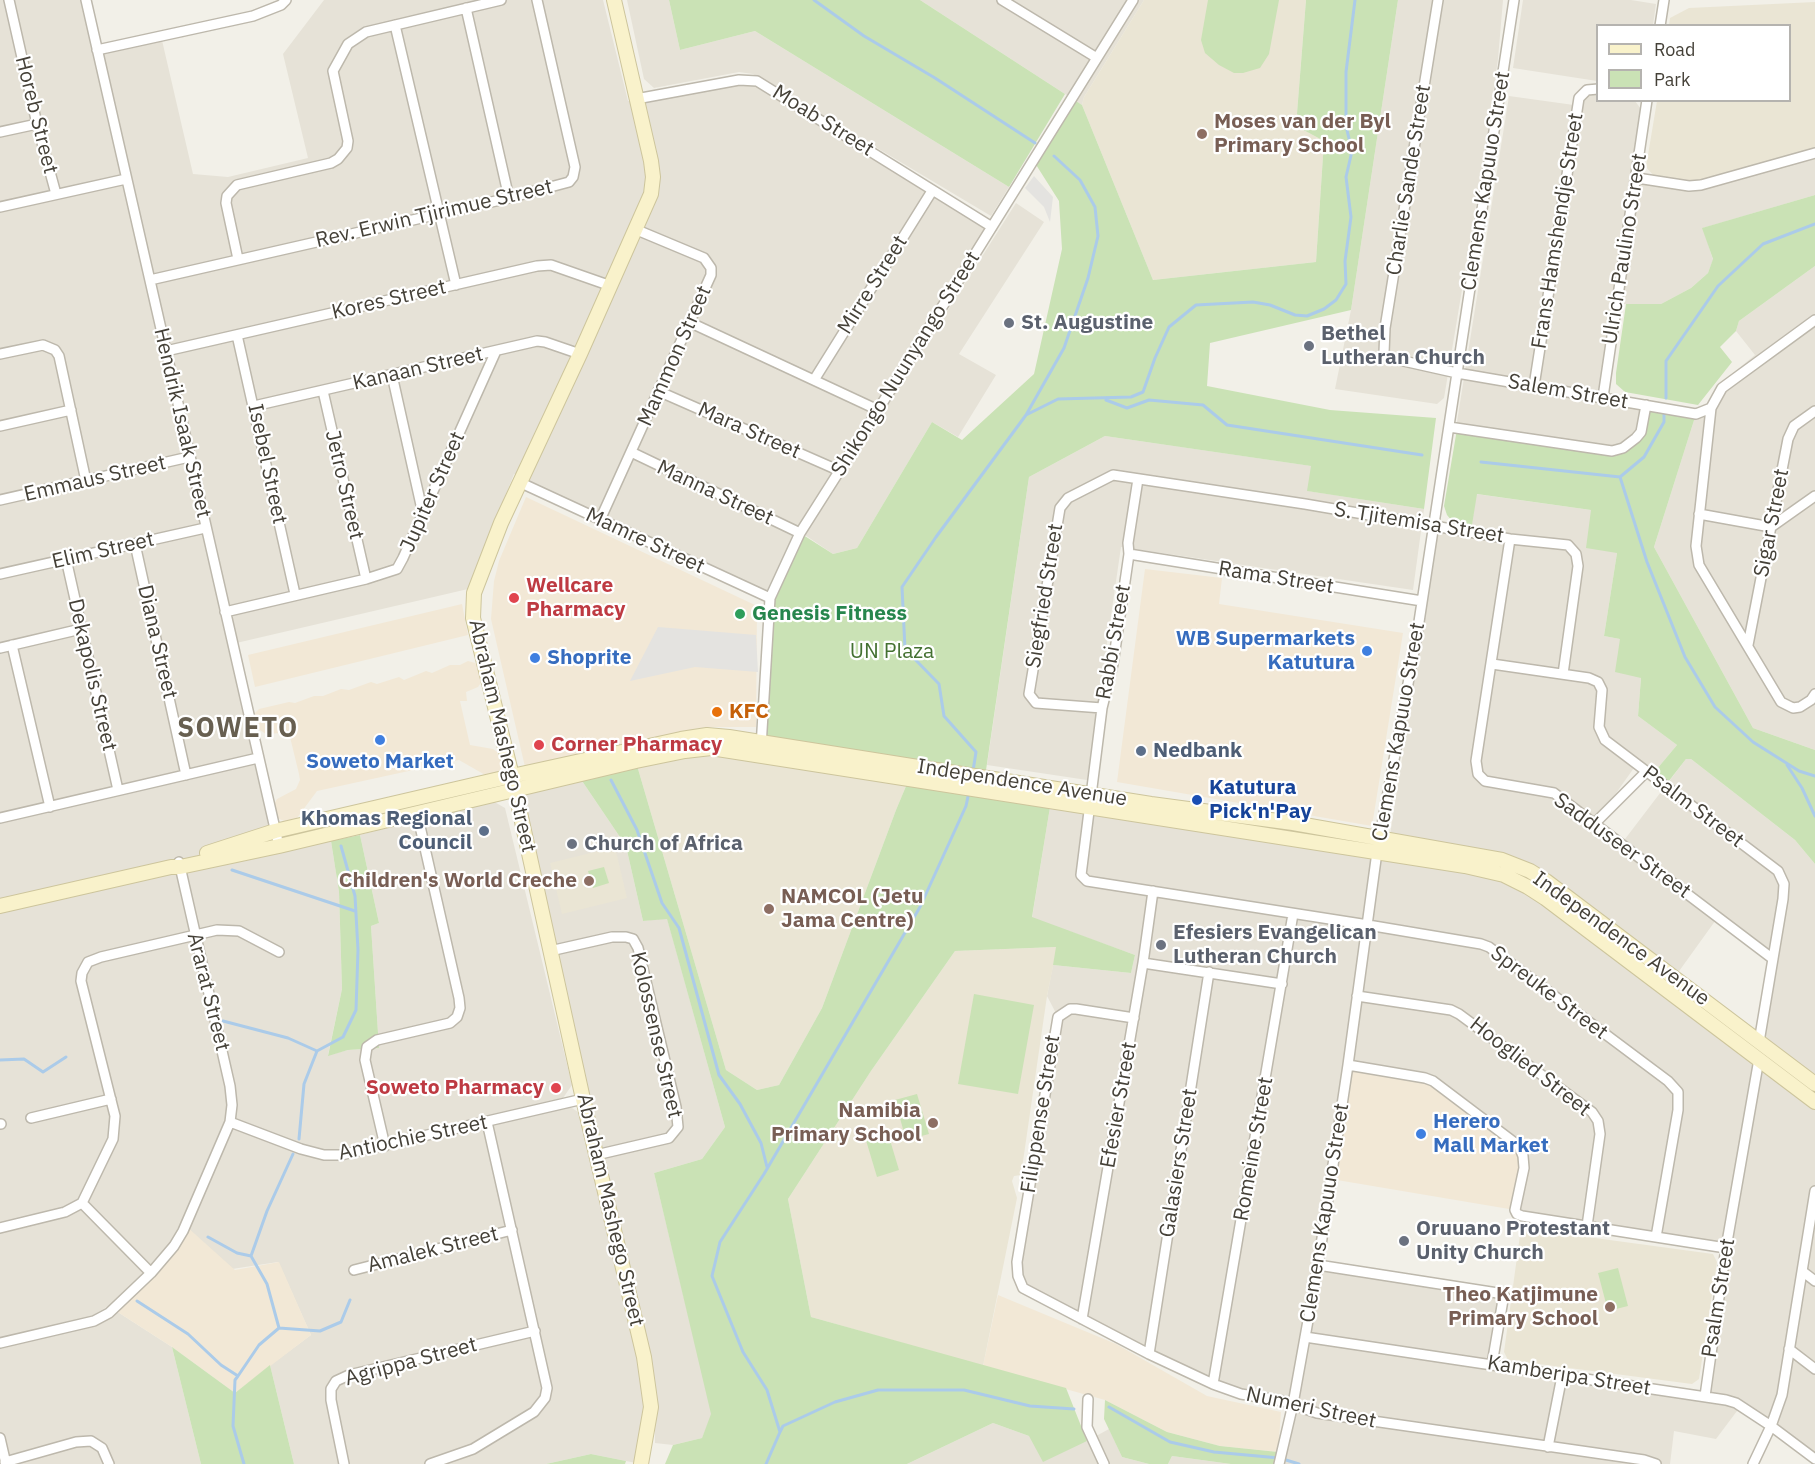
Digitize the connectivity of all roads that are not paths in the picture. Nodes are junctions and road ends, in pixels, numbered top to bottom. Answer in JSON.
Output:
{"nodes":[{"id":1,"x":9,"y":0,"type":"edge"},
{"id":2,"x":86,"y":0,"type":"edge"},
{"id":3,"x":286,"y":0,"type":"edge"},
{"id":4,"x":501,"y":0,"type":"edge"},
{"id":5,"x":537,"y":0,"type":"edge"},
{"id":6,"x":614,"y":0,"type":"edge"},
{"id":7,"x":1002,"y":0,"type":"edge"},
{"id":8,"x":1132,"y":0,"type":"edge"},
{"id":9,"x":1438,"y":0,"type":"edge"},
{"id":10,"x":1514,"y":0,"type":"edge"},
{"id":11,"x":1664,"y":0,"type":"edge"},
{"id":12,"x":466,"y":8,"type":"junction"},
{"id":13,"x":1660,"y":24,"type":"edge"},
{"id":14,"x":395,"y":25,"type":"junction"},
{"id":15,"x":97,"y":50,"type":"junction"},
{"id":16,"x":1097,"y":58,"type":"junction"},
{"id":17,"x":1596,"y":89,"type":"edge"},
{"id":18,"x":636,"y":99,"type":"junction"},
{"id":19,"x":1647,"y":102,"type":"edge"},
{"id":20,"x":37,"y":124,"type":"junction"},
{"id":21,"x":0,"y":132,"type":"edge"},
{"id":22,"x":1815,"y":153,"type":"edge"},
{"id":23,"x":1637,"y":178,"type":"junction"},
{"id":24,"x":126,"y":179,"type":"junction"},
{"id":25,"x":932,"y":191,"type":"junction"},
{"id":26,"x":56,"y":194,"type":"junction"},
{"id":27,"x":509,"y":198,"type":"junction"},
{"id":28,"x":0,"y":207,"type":"edge"},
{"id":29,"x":438,"y":214,"type":"junction"},
{"id":30,"x":992,"y":227,"type":"junction"},
{"id":31,"x":636,"y":230,"type":"junction"},
{"id":32,"x":238,"y":259,"type":"junction"},
{"id":33,"x":150,"y":279,"type":"junction"},
{"id":34,"x":456,"y":285,"type":"junction"},
{"id":35,"x":611,"y":286,"type":"junction"},
{"id":36,"x":1815,"y":320,"type":"edge"},
{"id":37,"x":689,"y":322,"type":"junction"},
{"id":38,"x":237,"y":335,"type":"junction"},
{"id":39,"x":166,"y":351,"type":"junction"},
{"id":40,"x":496,"y":351,"type":"junction"},
{"id":41,"x":0,"y":354,"type":"edge"},
{"id":42,"x":580,"y":354,"type":"junction"},
{"id":43,"x":1389,"y":358,"type":"joint"},
{"id":44,"x":1457,"y":373,"type":"junction"},
{"id":45,"x":392,"y":375,"type":"junction"},
{"id":46,"x":814,"y":380,"type":"junction"},
{"id":47,"x":1534,"y":386,"type":"junction"},
{"id":48,"x":323,"y":391,"type":"junction"},
{"id":49,"x":658,"y":391,"type":"junction"},
{"id":50,"x":1603,"y":397,"type":"junction"},
{"id":51,"x":1646,"y":405,"type":"junction"},
{"id":52,"x":254,"y":406,"type":"junction"},
{"id":53,"x":1711,"y":408,"type":"junction"},
{"id":54,"x":71,"y":410,"type":"junction"},
{"id":55,"x":878,"y":410,"type":"junction"},
{"id":56,"x":1815,"y":411,"type":"edge"},
{"id":57,"x":0,"y":426,"type":"edge"},
{"id":58,"x":1449,"y":427,"type":"junction"},
{"id":59,"x":631,"y":453,"type":"junction"},
{"id":60,"x":189,"y":457,"type":"junction"},
{"id":61,"x":840,"y":471,"type":"junction"},
{"id":62,"x":1138,"y":479,"type":"junction"},
{"id":63,"x":86,"y":481,"type":"junction"},
{"id":64,"x":519,"y":482,"type":"junction"},
{"id":65,"x":1815,"y":496,"type":"edge"},
{"id":66,"x":0,"y":501,"type":"edge"},
{"id":67,"x":423,"y":514,"type":"junction"},
{"id":68,"x":1699,"y":514,"type":"junction"},
{"id":69,"x":600,"y":520,"type":"junction"},
{"id":70,"x":1434,"y":525,"type":"junction"},
{"id":71,"x":1771,"y":527,"type":"junction"},
{"id":72,"x":205,"y":528,"type":"junction"},
{"id":73,"x":800,"y":533,"type":"junction"},
{"id":74,"x":1510,"y":539,"type":"junction"},
{"id":75,"x":135,"y":544,"type":"junction"},
{"id":76,"x":1129,"y":554,"type":"junction"},
{"id":77,"x":66,"y":559,"type":"junction"},
{"id":78,"x":0,"y":574,"type":"edge"},
{"id":79,"x":366,"y":579,"type":"junction"},
{"id":80,"x":295,"y":594,"type":"junction"},
{"id":81,"x":770,"y":598,"type":"junction"},
{"id":82,"x":1422,"y":601,"type":"junction"},
{"id":83,"x":225,"y":612,"type":"junction"},
{"id":84,"x":81,"y":629,"type":"junction"},
{"id":85,"x":12,"y":645,"type":"junction"},
{"id":86,"x":1748,"y":645,"type":"junction"},
{"id":87,"x":0,"y":648,"type":"edge"},
{"id":88,"x":1492,"y":664,"type":"junction"},
{"id":89,"x":1563,"y":674,"type":"junction"},
{"id":90,"x":1815,"y":694,"type":"edge"},
{"id":91,"x":1102,"y":708,"type":"junction"},
{"id":92,"x":761,"y":748,"type":"junction"},
{"id":93,"x":258,"y":758,"type":"junction"},
{"id":94,"x":1646,"y":772,"type":"junction"},
{"id":95,"x":186,"y":775,"type":"junction"},
{"id":96,"x":513,"y":783,"type":"junction"},
{"id":97,"x":118,"y":790,"type":"junction"},
{"id":98,"x":1091,"y":800,"type":"junction"},
{"id":99,"x":50,"y":807,"type":"junction"},
{"id":100,"x":411,"y":815,"type":"junction"},
{"id":101,"x":0,"y":818,"type":"edge"},
{"id":102,"x":1594,"y":823,"type":"junction"},
{"id":103,"x":277,"y":838,"type":"junction"},
{"id":104,"x":1379,"y":838,"type":"junction"},
{"id":105,"x":1377,"y":852,"type":"junction"},
{"id":106,"x":176,"y":865,"type":"junction"},
{"id":107,"x":1153,"y":891,"type":"junction"},
{"id":108,"x":0,"y":906,"type":"edge"},
{"id":109,"x":1293,"y":914,"type":"junction"},
{"id":110,"x":1368,"y":925,"type":"junction"},
{"id":111,"x":194,"y":935,"type":"junction"},
{"id":112,"x":550,"y":951,"type":"junction"},
{"id":113,"x":279,"y":952,"type":"dead end"},
{"id":114,"x":1773,"y":958,"type":"junction"},
{"id":115,"x":1143,"y":963,"type":"junction"},
{"id":116,"x":1209,"y":972,"type":"junction"},
{"id":117,"x":1282,"y":984,"type":"junction"},
{"id":118,"x":1357,"y":996,"type":"junction"},
{"id":119,"x":1134,"y":1018,"type":"junction"},
{"id":120,"x":1759,"y":1042,"type":"junction"},
{"id":121,"x":1759,"y":1059,"type":"junction"},
{"id":122,"x":1348,"y":1065,"type":"junction"},
{"id":123,"x":1812,"y":1080,"type":"edge"},
{"id":124,"x":111,"y":1099,"type":"junction"},
{"id":125,"x":583,"y":1099,"type":"junction"},
{"id":126,"x":1815,"y":1102,"type":"edge"},
{"id":127,"x":31,"y":1118,"type":"dead end"},
{"id":128,"x":231,"y":1122,"type":"junction"},
{"id":129,"x":487,"y":1122,"type":"junction"},
{"id":130,"x":385,"y":1146,"type":"junction"},
{"id":131,"x":596,"y":1155,"type":"junction"},
{"id":132,"x":1815,"y":1193,"type":"edge"},
{"id":133,"x":82,"y":1203,"type":"junction"},
{"id":134,"x":1587,"y":1226,"type":"junction"},
{"id":135,"x":0,"y":1228,"type":"edge"},
{"id":136,"x":513,"y":1230,"type":"junction"},
{"id":137,"x":1656,"y":1237,"type":"junction"},
{"id":138,"x":1726,"y":1248,"type":"junction"},
{"id":139,"x":1318,"y":1265,"type":"junction"},
{"id":140,"x":354,"y":1270,"type":"dead end"},
{"id":141,"x":1802,"y":1271,"type":"junction"},
{"id":142,"x":152,"y":1273,"type":"junction"},
{"id":143,"x":1815,"y":1281,"type":"edge"},
{"id":144,"x":1023,"y":1288,"type":"joint"},
{"id":145,"x":1083,"y":1319,"type":"junction"},
{"id":146,"x":535,"y":1330,"type":"junction"},
{"id":147,"x":1305,"y":1337,"type":"junction"},
{"id":148,"x":0,"y":1343,"type":"edge"},
{"id":149,"x":1789,"y":1349,"type":"junction"},
{"id":150,"x":1149,"y":1354,"type":"junction"},
{"id":151,"x":1492,"y":1364,"type":"junction"},
{"id":152,"x":1815,"y":1369,"type":"edge"},
{"id":153,"x":1562,"y":1376,"type":"junction"},
{"id":154,"x":1212,"y":1384,"type":"junction"},
{"id":155,"x":1705,"y":1396,"type":"junction"},
{"id":156,"x":1088,"y":1399,"type":"dead end"},
{"id":157,"x":1293,"y":1404,"type":"junction"},
{"id":158,"x":1770,"y":1426,"type":"junction"},
{"id":159,"x":0,"y":1438,"type":"edge"},
{"id":160,"x":1548,"y":1447,"type":"junction"},
{"id":161,"x":1815,"y":1459,"type":"edge"},
{"id":162,"x":5,"y":1463,"type":"edge"},
{"id":163,"x":109,"y":1464,"type":"edge"},
{"id":164,"x":344,"y":1464,"type":"edge"},
{"id":165,"x":430,"y":1464,"type":"edge"},
{"id":166,"x":641,"y":1464,"type":"edge"},
{"id":167,"x":1104,"y":1464,"type":"edge"},
{"id":168,"x":1279,"y":1464,"type":"edge"},
{"id":169,"x":1656,"y":1464,"type":"edge"},
{"id":170,"x":1753,"y":1464,"type":"edge"}],
"edges":[{"from":1,"to":20,"type":"street","name":"Horeb Street"},
{"from":2,"to":15,"type":"street","name":"Hendrik Isaak Street"},
{"from":3,"to":15,"type":"street"},
{"from":4,"to":12,"type":"street"},
{"from":5,"to":27,"type":"street","name":"Rev. Erwin Tjirimue Street"},
{"from":6,"to":18,"type":"main road","name":"Abraham Mashego Street"},
{"from":7,"to":16,"type":"street"},
{"from":8,"to":16,"type":"street","name":"Shikongo Nuunyango Street"},
{"from":9,"to":43,"type":"street","name":"Charlie Sande Street"},
{"from":10,"to":44,"type":"street","name":"Clemens Kapuuo Street"},
{"from":11,"to":13,"type":"street"},
{"from":12,"to":14,"type":"street"},
{"from":12,"to":27,"type":"street"},
{"from":14,"to":29,"type":"street"},
{"from":14,"to":32,"type":"street"},
{"from":15,"to":24,"type":"street","name":"Hendrik Isaak Street"},
{"from":16,"to":30,"type":"street","name":"Shikongo Nuunyango Street"},
{"from":17,"to":47,"type":"street","name":"Frans Hamshendje Street"},
{"from":18,"to":25,"type":"street","name":"Moab Street"},
{"from":18,"to":31,"type":"main road","name":"Abraham Mashego Street"},
{"from":19,"to":23,"type":"street","name":"Ulrich Paulino Street"},
{"from":20,"to":21,"type":"street"},
{"from":20,"to":26,"type":"street","name":"Horeb Street"},
{"from":22,"to":23,"type":"street"},
{"from":23,"to":50,"type":"street","name":"Ulrich Paulino Street"},
{"from":24,"to":26,"type":"street"},
{"from":24,"to":33,"type":"street","name":"Hendrik Isaak Street"},
{"from":25,"to":30,"type":"street","name":"Moab Street"},
{"from":25,"to":46,"type":"street","name":"Mirre Street"},
{"from":26,"to":28,"type":"street"},
{"from":27,"to":29,"type":"street","name":"Rev. Erwin Tjirimue Street"},
{"from":29,"to":32,"type":"street","name":"Rev. Erwin Tjirimue Street"},
{"from":29,"to":34,"type":"street"},
{"from":30,"to":55,"type":"street","name":"Shikongo Nuunyango Street"},
{"from":31,"to":35,"type":"main road","name":"Abraham Mashego Street"},
{"from":31,"to":37,"type":"street","name":"Mammon Street"},
{"from":32,"to":33,"type":"street","name":"Rev. Erwin Tjirimue Street"},
{"from":33,"to":39,"type":"street","name":"Hendrik Isaak Street"},
{"from":34,"to":35,"type":"street","name":"Kores Street"},
{"from":34,"to":38,"type":"street","name":"Kores Street"},
{"from":35,"to":42,"type":"main road","name":"Abraham Mashego Street"},
{"from":36,"to":53,"type":"street"},
{"from":37,"to":46,"type":"street"},
{"from":37,"to":49,"type":"street","name":"Mammon Street"},
{"from":38,"to":39,"type":"street","name":"Kores Street"},
{"from":38,"to":52,"type":"street","name":"Isebel Street"},
{"from":39,"to":60,"type":"street","name":"Hendrik Isaak Street"},
{"from":40,"to":42,"type":"street","name":"Kanaan Street"},
{"from":40,"to":45,"type":"street","name":"Kanaan Street"},
{"from":40,"to":67,"type":"street","name":"Jupiter Street"},
{"from":41,"to":54,"type":"street"},
{"from":42,"to":64,"type":"main road","name":"Abraham Mashego Street"},
{"from":43,"to":44,"type":"street","name":"Salem Street"},
{"from":44,"to":47,"type":"street","name":"Salem Street"},
{"from":44,"to":58,"type":"street","name":"Clemens Kapuuo Street"},
{"from":45,"to":48,"type":"street","name":"Kanaan Street"},
{"from":45,"to":67,"type":"street"},
{"from":46,"to":55,"type":"street"},
{"from":47,"to":50,"type":"street","name":"Salem Street"},
{"from":48,"to":52,"type":"street","name":"Kanaan Street"},
{"from":48,"to":79,"type":"street","name":"Jetro Street"},
{"from":49,"to":59,"type":"street","name":"Mammon Street"},
{"from":49,"to":61,"type":"street","name":"Mara Street"},
{"from":50,"to":51,"type":"street","name":"Salem Street"},
{"from":51,"to":53,"type":"street","name":"Salem Street"},
{"from":51,"to":58,"type":"street"},
{"from":52,"to":80,"type":"street","name":"Isebel Street"},
{"from":53,"to":68,"type":"street"},
{"from":54,"to":57,"type":"street"},
{"from":54,"to":63,"type":"street"},
{"from":55,"to":61,"type":"street","name":"Shikongo Nuunyango Street"},
{"from":56,"to":71,"type":"street","name":"Sigar Street"},
{"from":58,"to":70,"type":"street","name":"Clemens Kapuuo Street"},
{"from":59,"to":69,"type":"street","name":"Mammon Street"},
{"from":59,"to":73,"type":"street","name":"Manna Street"},
{"from":60,"to":63,"type":"street","name":"Emmaus Street"},
{"from":60,"to":72,"type":"street","name":"Hendrik Isaak Street"},
{"from":61,"to":73,"type":"street","name":"Shikongo Nuunyango Street"},
{"from":62,"to":70,"type":"street","name":"S. Tjitemisa Street"},
{"from":62,"to":76,"type":"street","name":"Rabbi Street"},
{"from":62,"to":91,"type":"street","name":"Siegfried Street"},
{"from":63,"to":66,"type":"street","name":"Emmaus Street"},
{"from":64,"to":69,"type":"street","name":"Mamre Street"},
{"from":64,"to":96,"type":"main road","name":"Abraham Mashego Street"},
{"from":65,"to":71,"type":"street"},
{"from":67,"to":79,"type":"street","name":"Jupiter Street"},
{"from":68,"to":71,"type":"street"},
{"from":68,"to":86,"type":"street"},
{"from":69,"to":81,"type":"street","name":"Mamre Street"},
{"from":70,"to":74,"type":"street","name":"S. Tjitemisa Street"},
{"from":70,"to":82,"type":"street","name":"Clemens Kapuuo Street"},
{"from":71,"to":86,"type":"street","name":"Sigar Street"},
{"from":72,"to":75,"type":"street","name":"Elim Street"},
{"from":72,"to":83,"type":"street","name":"Hendrik Isaak Street"},
{"from":73,"to":81,"type":"street","name":"Shikongo Nuunyango Street"},
{"from":74,"to":88,"type":"street","name":"Sadduseer Street"},
{"from":74,"to":89,"type":"street","name":"S. Tjitemisa Street"},
{"from":75,"to":77,"type":"street","name":"Elim Street"},
{"from":75,"to":95,"type":"street","name":"Diana Street"},
{"from":76,"to":82,"type":"street","name":"Rama Street"},
{"from":76,"to":91,"type":"street","name":"Rabbi Street"},
{"from":77,"to":78,"type":"street","name":"Elim Street"},
{"from":77,"to":84,"type":"street","name":"Dekapolis Street"},
{"from":79,"to":80,"type":"street","name":"Jupiter Street"},
{"from":80,"to":83,"type":"street","name":"Jupiter Street"},
{"from":81,"to":92,"type":"street","name":"Shikongo Nuunyango Street"},
{"from":82,"to":104,"type":"street","name":"Clemens Kapuuo Street"},
{"from":83,"to":93,"type":"street","name":"Hendrik Isaak Street"},
{"from":84,"to":85,"type":"street"},
{"from":84,"to":97,"type":"street","name":"Dekapolis Street"},
{"from":85,"to":87,"type":"street"},
{"from":85,"to":99,"type":"street"},
{"from":86,"to":90,"type":"street"},
{"from":88,"to":89,"type":"street","name":"Psalm Street"},
{"from":88,"to":102,"type":"street","name":"Sadduseer Street"},
{"from":89,"to":94,"type":"street","name":"Psalm Street"},
{"from":91,"to":98,"type":"street","name":"Rabbi Street"},
{"from":92,"to":96,"type":"main road","name":"Independence Avenue"},
{"from":92,"to":98,"type":"main road","name":"Independence Avenue"},
{"from":93,"to":95,"type":"street"},
{"from":93,"to":103,"type":"street","name":"Hendrik Isaak Street"},
{"from":94,"to":102,"type":"street"},
{"from":94,"to":114,"type":"street","name":"Psalm Street"},
{"from":95,"to":97,"type":"street"},
{"from":96,"to":100,"type":"main road","name":"Independence Avenue"},
{"from":96,"to":103,"type":"main road","name":"Independence Avenue"},
{"from":96,"to":112,"type":"main road","name":"Abraham Mashego Street"},
{"from":97,"to":99,"type":"street"},
{"from":98,"to":104,"type":"main road","name":"Independence Avenue"},
{"from":98,"to":105,"type":"main road","name":"Independence Avenue"},
{"from":98,"to":107,"type":"street","name":"Spreuke Street"},
{"from":99,"to":101,"type":"street"},
{"from":100,"to":103,"type":"main road","name":"Independence Avenue"},
{"from":100,"to":130,"type":"street"},
{"from":102,"to":114,"type":"street","name":"Sadduseer Street"},
{"from":103,"to":106,"type":"main road","name":"Independence Avenue"},
{"from":104,"to":105,"type":"street","name":"Clemens Kapuuo Street"},
{"from":104,"to":120,"type":"main road","name":"Independence Avenue"},
{"from":105,"to":110,"type":"street","name":"Clemens Kapuuo Street"},
{"from":105,"to":121,"type":"main road","name":"Independence Avenue"},
{"from":106,"to":108,"type":"main road","name":"Independence Avenue"},
{"from":106,"to":111,"type":"street","name":"Ararat Street"},
{"from":107,"to":109,"type":"street","name":"Spreuke Street"},
{"from":107,"to":115,"type":"street","name":"Efesier Street"},
{"from":109,"to":110,"type":"street","name":"Spreuke Street"},
{"from":109,"to":117,"type":"street","name":"Romeine Street"},
{"from":110,"to":118,"type":"street","name":"Clemens Kapuuo Street"},
{"from":110,"to":137,"type":"street","name":"Spreuke Street"},
{"from":111,"to":113,"type":"street"},
{"from":111,"to":124,"type":"street"},
{"from":111,"to":128,"type":"street","name":"Ararat Street"},
{"from":112,"to":125,"type":"main road","name":"Abraham Mashego Street"},
{"from":112,"to":131,"type":"street","name":"Kolossense Street"},
{"from":114,"to":120,"type":"street","name":"Psalm Street"},
{"from":115,"to":116,"type":"street"},
{"from":115,"to":119,"type":"street","name":"Efesier Street"},
{"from":116,"to":117,"type":"street"},
{"from":116,"to":150,"type":"street","name":"Galasiers Street"},
{"from":117,"to":154,"type":"street","name":"Romeine Street"},
{"from":118,"to":122,"type":"street","name":"Clemens Kapuuo Street"},
{"from":118,"to":134,"type":"street","name":"Hooglied Street"},
{"from":119,"to":144,"type":"street","name":"Filippense Street"},
{"from":119,"to":145,"type":"street","name":"Efesier Street"},
{"from":120,"to":123,"type":"main road","name":"Independence Avenue"},
{"from":121,"to":126,"type":"main road","name":"Independence Avenue"},
{"from":121,"to":138,"type":"street","name":"Psalm Street"},
{"from":122,"to":134,"type":"street"},
{"from":122,"to":139,"type":"street","name":"Clemens Kapuuo Street"},
{"from":124,"to":127,"type":"street"},
{"from":124,"to":133,"type":"street"},
{"from":125,"to":129,"type":"street","name":"Antiochie Street"},
{"from":125,"to":131,"type":"main road","name":"Abraham Mashego Street"},
{"from":128,"to":130,"type":"street","name":"Antiochie Street"},
{"from":128,"to":142,"type":"street"},
{"from":129,"to":130,"type":"street","name":"Antiochie Street"},
{"from":129,"to":136,"type":"street"},
{"from":131,"to":166,"type":"main road","name":"Abraham Mashego Street"},
{"from":132,"to":141,"type":"street"},
{"from":133,"to":135,"type":"street"},
{"from":133,"to":142,"type":"street"},
{"from":134,"to":137,"type":"street"},
{"from":136,"to":140,"type":"street","name":"Amalek Street"},
{"from":136,"to":146,"type":"street"},
{"from":137,"to":138,"type":"street"},
{"from":138,"to":155,"type":"street","name":"Psalm Street"},
{"from":139,"to":147,"type":"street","name":"Clemens Kapuuo Street"},
{"from":139,"to":151,"type":"street"},
{"from":141,"to":143,"type":"street"},
{"from":141,"to":149,"type":"street"},
{"from":142,"to":148,"type":"street"},
{"from":144,"to":145,"type":"street","name":"Numeri Street"},
{"from":145,"to":150,"type":"street","name":"Numeri Street"},
{"from":146,"to":164,"type":"street","name":"Agrippa Street"},
{"from":146,"to":165,"type":"street"},
{"from":147,"to":151,"type":"street","name":"Kamberipa Street"},
{"from":147,"to":157,"type":"street","name":"Clemens Kapuuo Street"},
{"from":149,"to":152,"type":"street"},
{"from":149,"to":158,"type":"street"},
{"from":150,"to":154,"type":"street","name":"Numeri Street"},
{"from":151,"to":153,"type":"street","name":"Kamberipa Street"},
{"from":153,"to":155,"type":"street","name":"Kamberipa Street"},
{"from":153,"to":160,"type":"street"},
{"from":154,"to":157,"type":"street","name":"Numeri Street"},
{"from":155,"to":158,"type":"street","name":"Kamberipa Street"},
{"from":156,"to":167,"type":"street"},
{"from":157,"to":160,"type":"street","name":"Numeri Street"},
{"from":157,"to":168,"type":"street","name":"Clemens Kapuuo Street"},
{"from":158,"to":161,"type":"street","name":"Kamberipa Street"},
{"from":158,"to":170,"type":"street"},
{"from":159,"to":162,"type":"street"},
{"from":160,"to":169,"type":"street","name":"Numeri Street"},
{"from":162,"to":163,"type":"street"}]}
